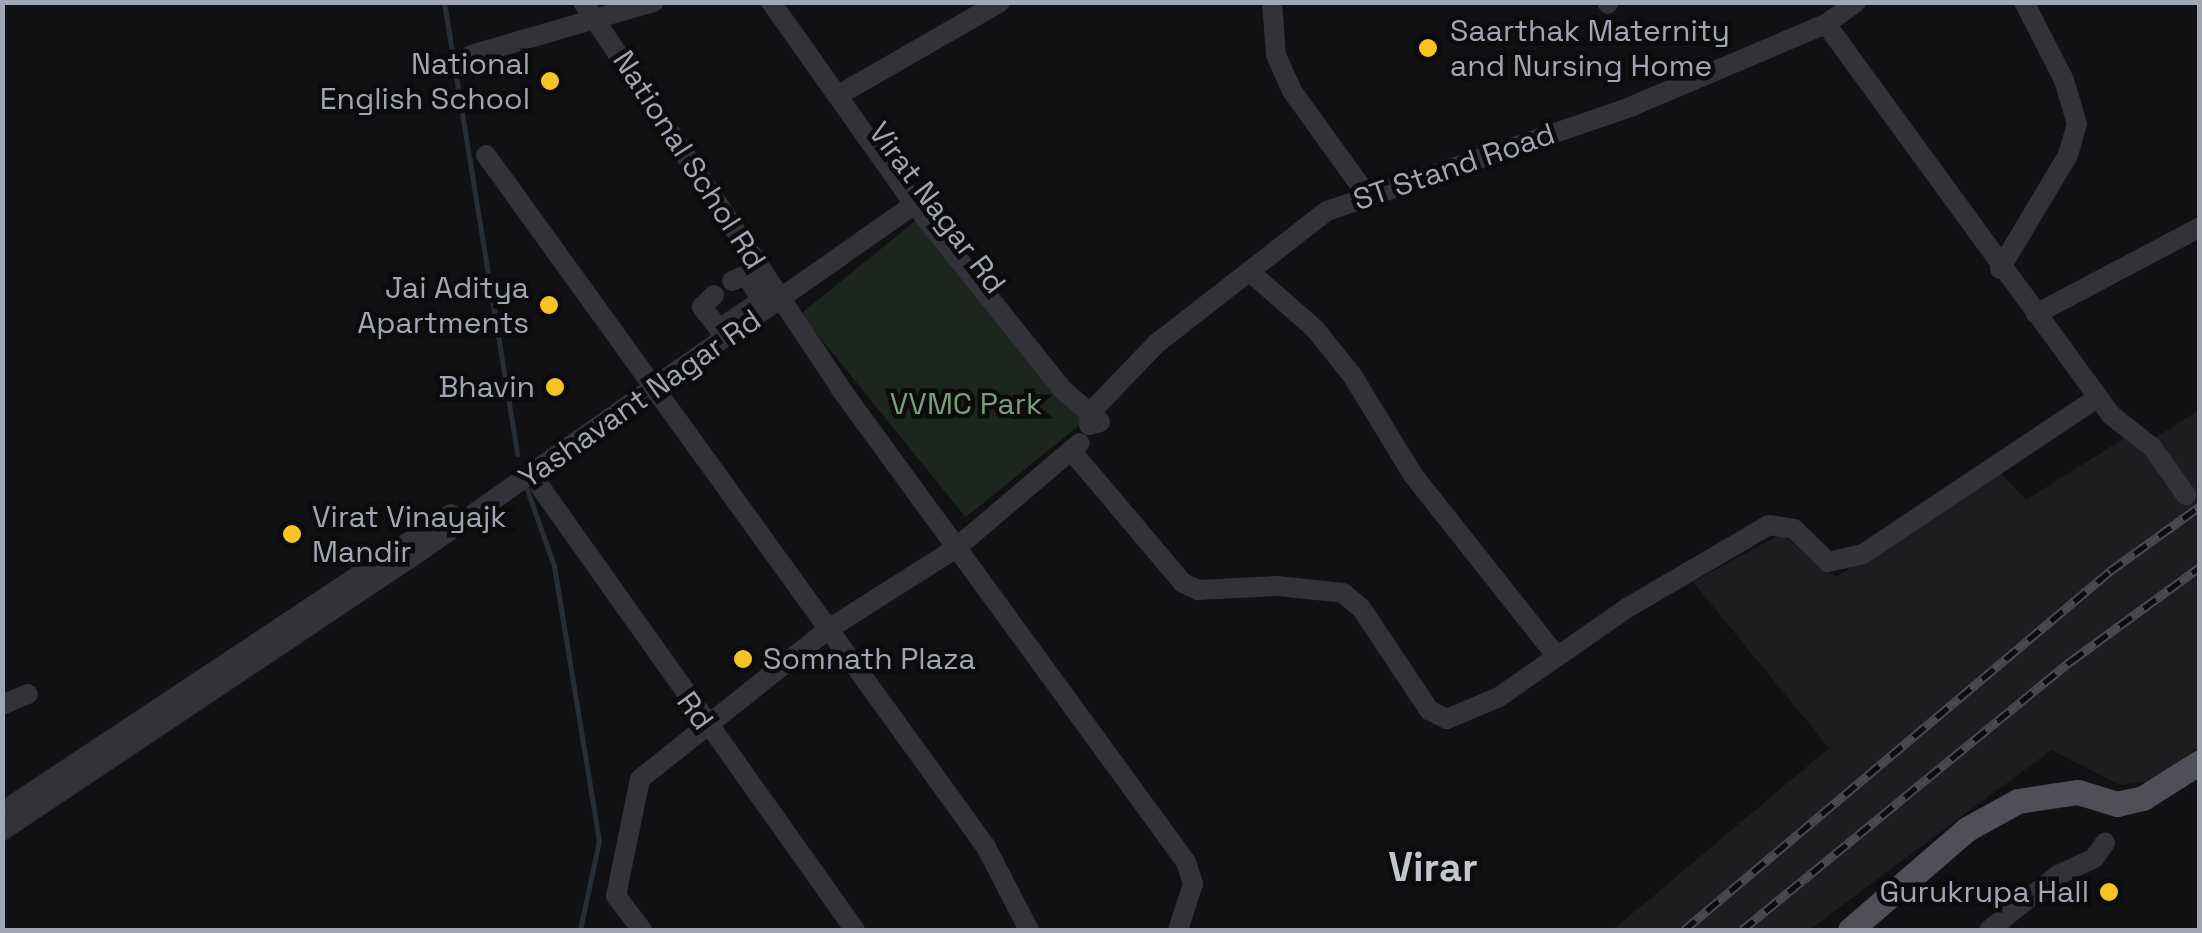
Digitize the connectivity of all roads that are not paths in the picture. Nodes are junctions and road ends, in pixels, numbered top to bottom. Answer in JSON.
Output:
{"nodes":[{"id":1,"x":583,"y":2,"type":"edge"},
{"id":2,"x":653,"y":2,"type":"edge"},
{"id":3,"x":772,"y":2,"type":"edge"},
{"id":4,"x":788,"y":2,"type":"edge"},
{"id":5,"x":1000,"y":2,"type":"edge"},
{"id":6,"x":1272,"y":2,"type":"edge"},
{"id":7,"x":1856,"y":2,"type":"edge"},
{"id":8,"x":2024,"y":2,"type":"edge"},
{"id":9,"x":598,"y":20,"type":"junction"},
{"id":10,"x":1826,"y":24,"type":"junction"},
{"id":11,"x":471,"y":54,"type":"dead end"},
{"id":12,"x":849,"y":89,"type":"junction"},
{"id":13,"x":486,"y":155,"type":"dead end"},
{"id":14,"x":1367,"y":196,"type":"junction"},
{"id":15,"x":920,"y":200,"type":"junction"},
{"id":16,"x":2200,"y":228,"type":"edge"},
{"id":17,"x":2000,"y":269,"type":"junction"},
{"id":18,"x":1249,"y":271,"type":"junction"},
{"id":19,"x":732,"y":281,"type":"dead end"},
{"id":20,"x":714,"y":295,"type":"dead end"},
{"id":21,"x":770,"y":303,"type":"junction"},
{"id":22,"x":2036,"y":314,"type":"junction"},
{"id":23,"x":654,"y":383,"type":"junction"},
{"id":24,"x":2098,"y":397,"type":"junction"},
{"id":25,"x":1097,"y":416,"type":"junction"},
{"id":26,"x":1074,"y":454,"type":"junction"},
{"id":27,"x":530,"y":469,"type":"junction"},
{"id":28,"x":541,"y":488,"type":"dead end"},
{"id":29,"x":2186,"y":495,"type":"dead end"},
{"id":30,"x":956,"y":548,"type":"junction"},
{"id":31,"x":827,"y":630,"type":"junction"},
{"id":32,"x":1556,"y":654,"type":"junction"},
{"id":33,"x":28,"y":694,"type":"dead end"},
{"id":34,"x":2,"y":705,"type":"edge"},
{"id":35,"x":704,"y":723,"type":"junction"},
{"id":36,"x":2200,"y":762,"type":"edge"},
{"id":37,"x":2,"y":812,"type":"edge"},
{"id":38,"x":2,"y":831,"type":"edge"},
{"id":39,"x":2106,"y":843,"type":"dead end"},
{"id":40,"x":642,"y":930,"type":"edge"},
{"id":41,"x":855,"y":930,"type":"edge"},
{"id":42,"x":1029,"y":930,"type":"edge"},
{"id":43,"x":1178,"y":930,"type":"edge"},
{"id":44,"x":1850,"y":930,"type":"edge"},
{"id":45,"x":1989,"y":930,"type":"edge"}],
"edges":[{"from":1,"to":9,"type":"street","name":"National Schol Rd"},
{"from":2,"to":9,"type":"street"},
{"from":3,"to":15,"type":"street"},
{"from":4,"to":12,"type":"street","name":"Virat Nagar Rd"},
{"from":5,"to":12,"type":"street"},
{"from":6,"to":14,"type":"street"},
{"from":7,"to":10,"type":"street","name":"ST Stand Road"},
{"from":8,"to":17,"type":"street"},
{"from":9,"to":11,"type":"street"},
{"from":9,"to":21,"type":"street","name":"National Schol Rd"},
{"from":10,"to":14,"type":"street","name":"ST Stand Road"},
{"from":10,"to":17,"type":"street"},
{"from":12,"to":15,"type":"street","name":"Virat Nagar Rd"},
{"from":13,"to":23,"type":"street"},
{"from":14,"to":18,"type":"street","name":"ST Stand Road"},
{"from":15,"to":21,"type":"street","name":"Yashavant Nagar Rd"},
{"from":15,"to":25,"type":"street","name":"Virat Nagar Rd"},
{"from":16,"to":22,"type":"street"},
{"from":17,"to":22,"type":"street"},
{"from":18,"to":25,"type":"street","name":"ST Stand Road"},
{"from":18,"to":32,"type":"street"},
{"from":19,"to":21,"type":"street"},
{"from":20,"to":21,"type":"street"},
{"from":21,"to":23,"type":"street","name":"Yashavant Nagar Rd"},
{"from":21,"to":30,"type":"street","name":"National Schol Rd"},
{"from":22,"to":24,"type":"street"},
{"from":23,"to":27,"type":"street","name":"Yashavant Nagar Rd"},
{"from":23,"to":31,"type":"street"},
{"from":24,"to":29,"type":"street"},
{"from":24,"to":32,"type":"street"},
{"from":25,"to":26,"type":"street","name":"ST Stand Road"},
{"from":26,"to":30,"type":"street"},
{"from":26,"to":32,"type":"street"},
{"from":27,"to":37,"type":"street"},
{"from":27,"to":38,"type":"street","name":"Yashavant Nagar Rd"},
{"from":28,"to":35,"type":"street","name":"Rd"},
{"from":30,"to":31,"type":"street"},
{"from":30,"to":43,"type":"street","name":"National Schol Rd"},
{"from":31,"to":35,"type":"street"},
{"from":31,"to":42,"type":"street"},
{"from":33,"to":34,"type":"street"},
{"from":35,"to":40,"type":"street"},
{"from":35,"to":41,"type":"street","name":"Rd"},
{"from":36,"to":44,"type":"main road"},
{"from":39,"to":45,"type":"street"}]}
